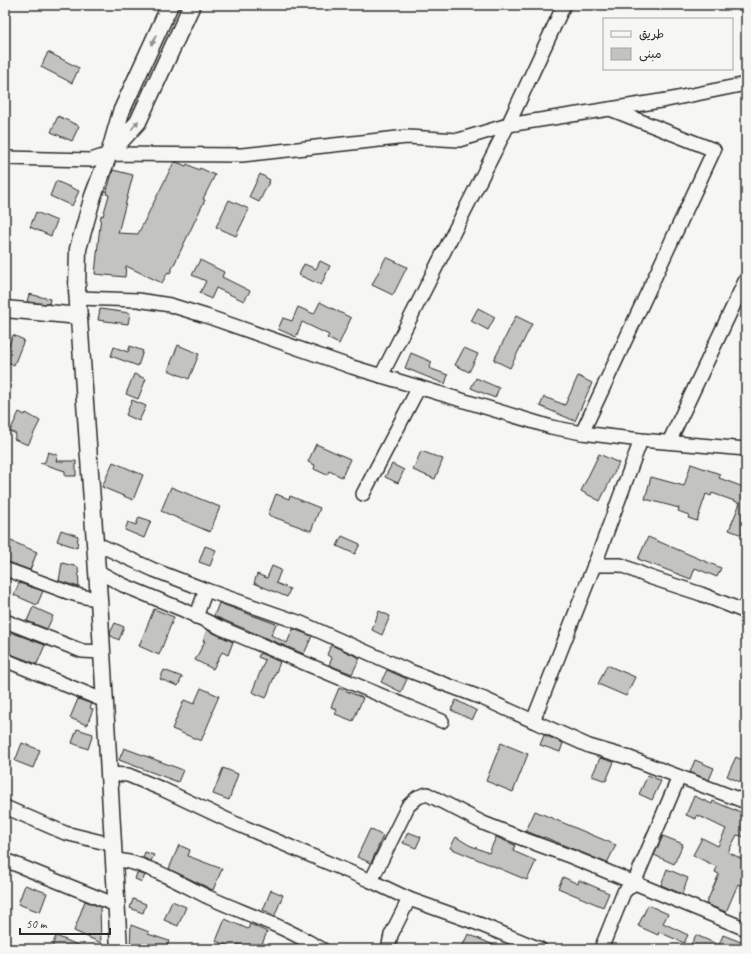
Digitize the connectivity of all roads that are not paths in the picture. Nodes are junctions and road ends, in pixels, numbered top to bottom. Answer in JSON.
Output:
{"nodes":[{"id":1,"x":170,"y":5,"type":"edge"},
{"id":2,"x":192,"y":5,"type":"edge"},
{"id":3,"x":564,"y":5,"type":"edge"},
{"id":4,"x":746,"y":84,"type":"edge"},
{"id":5,"x":610,"y":108,"type":"junction"},
{"id":6,"x":508,"y":124,"type":"junction"},
{"id":7,"x":109,"y":154,"type":"junction"},
{"id":8,"x":5,"y":158,"type":"edge"},
{"id":9,"x":746,"y":279,"type":"edge"},
{"id":10,"x":78,"y":298,"type":"junction"},
{"id":11,"x":5,"y":309,"type":"edge"},
{"id":12,"x":79,"y":316,"type":"junction"},
{"id":13,"x":381,"y":376,"type":"junction"},
{"id":14,"x":419,"y":387,"type":"junction"},
{"id":15,"x":582,"y":433,"type":"junction"},
{"id":16,"x":641,"y":440,"type":"junction"},
{"id":17,"x":669,"y":442,"type":"junction"},
{"id":18,"x":746,"y":449,"type":"edge"},
{"id":19,"x":362,"y":494,"type":"dead end"},
{"id":20,"x":95,"y":543,"type":"junction"},
{"id":21,"x":594,"y":565,"type":"junction"},
{"id":22,"x":5,"y":569,"type":"edge"},
{"id":23,"x":97,"y":571,"type":"junction"},
{"id":24,"x":206,"y":590,"type":"junction"},
{"id":25,"x":99,"y":598,"type":"junction"},
{"id":26,"x":746,"y":612,"type":"edge"},
{"id":27,"x":196,"y":616,"type":"junction"},
{"id":28,"x":5,"y":621,"type":"edge"},
{"id":29,"x":102,"y":652,"type":"junction"},
{"id":30,"x":5,"y":660,"type":"edge"},
{"id":31,"x":105,"y":701,"type":"junction"},
{"id":32,"x":442,"y":721,"type":"dead end"},
{"id":33,"x":533,"y":721,"type":"junction"},
{"id":34,"x":109,"y":774,"type":"junction"},
{"id":35,"x":679,"y":777,"type":"junction"},
{"id":36,"x":746,"y":802,"type":"edge"},
{"id":37,"x":5,"y":808,"type":"edge"},
{"id":38,"x":114,"y":853,"type":"junction"},
{"id":39,"x":5,"y":860,"type":"edge"},
{"id":40,"x":371,"y":881,"type":"junction"},
{"id":41,"x":634,"y":882,"type":"junction"},
{"id":42,"x":409,"y":899,"type":"junction"},
{"id":43,"x":116,"y":905,"type":"junction"},
{"id":44,"x":746,"y":929,"type":"edge"},
{"id":45,"x":119,"y":949,"type":"edge"},
{"id":46,"x":322,"y":949,"type":"edge"},
{"id":47,"x":388,"y":949,"type":"edge"},
{"id":48,"x":540,"y":949,"type":"edge"},
{"id":49,"x":601,"y":949,"type":"edge"}],
"edges":[{"from":1,"to":7,"type":"street","one_way":true},
{"from":7,"to":2,"type":"street","one_way":true},
{"from":3,"to":6,"type":"street"},
{"from":4,"to":5,"type":"street"},
{"from":5,"to":6,"type":"street"},
{"from":5,"to":15,"type":"street"},
{"from":6,"to":7,"type":"street"},
{"from":6,"to":13,"type":"street"},
{"from":7,"to":8,"type":"street"},
{"from":7,"to":10,"type":"street"},
{"from":9,"to":17,"type":"street"},
{"from":10,"to":12,"type":"street"},
{"from":10,"to":13,"type":"street"},
{"from":11,"to":12,"type":"street"},
{"from":12,"to":20,"type":"street"},
{"from":13,"to":14,"type":"street"},
{"from":14,"to":15,"type":"street"},
{"from":14,"to":19,"type":"street"},
{"from":15,"to":16,"type":"street"},
{"from":16,"to":17,"type":"street"},
{"from":16,"to":21,"type":"street"},
{"from":17,"to":18,"type":"street"},
{"from":20,"to":23,"type":"street"},
{"from":20,"to":24,"type":"street"},
{"from":21,"to":26,"type":"street"},
{"from":21,"to":33,"type":"street"},
{"from":22,"to":25,"type":"street"},
{"from":23,"to":25,"type":"street"},
{"from":23,"to":27,"type":"street"},
{"from":24,"to":27,"type":"street"},
{"from":24,"to":33,"type":"street"},
{"from":25,"to":29,"type":"street"},
{"from":27,"to":32,"type":"street"},
{"from":28,"to":29,"type":"street"},
{"from":29,"to":31,"type":"street"},
{"from":30,"to":31,"type":"street"},
{"from":31,"to":34,"type":"street"},
{"from":33,"to":35,"type":"street"},
{"from":34,"to":38,"type":"street"},
{"from":34,"to":40,"type":"street"},
{"from":35,"to":36,"type":"street"},
{"from":35,"to":41,"type":"street"},
{"from":37,"to":38,"type":"street"},
{"from":38,"to":43,"type":"street"},
{"from":38,"to":46,"type":"street"},
{"from":39,"to":43,"type":"street"},
{"from":40,"to":41,"type":"street"},
{"from":40,"to":42,"type":"street"},
{"from":41,"to":44,"type":"street"},
{"from":41,"to":49,"type":"street"},
{"from":42,"to":47,"type":"street"},
{"from":42,"to":48,"type":"street"},
{"from":43,"to":45,"type":"street"}]}
